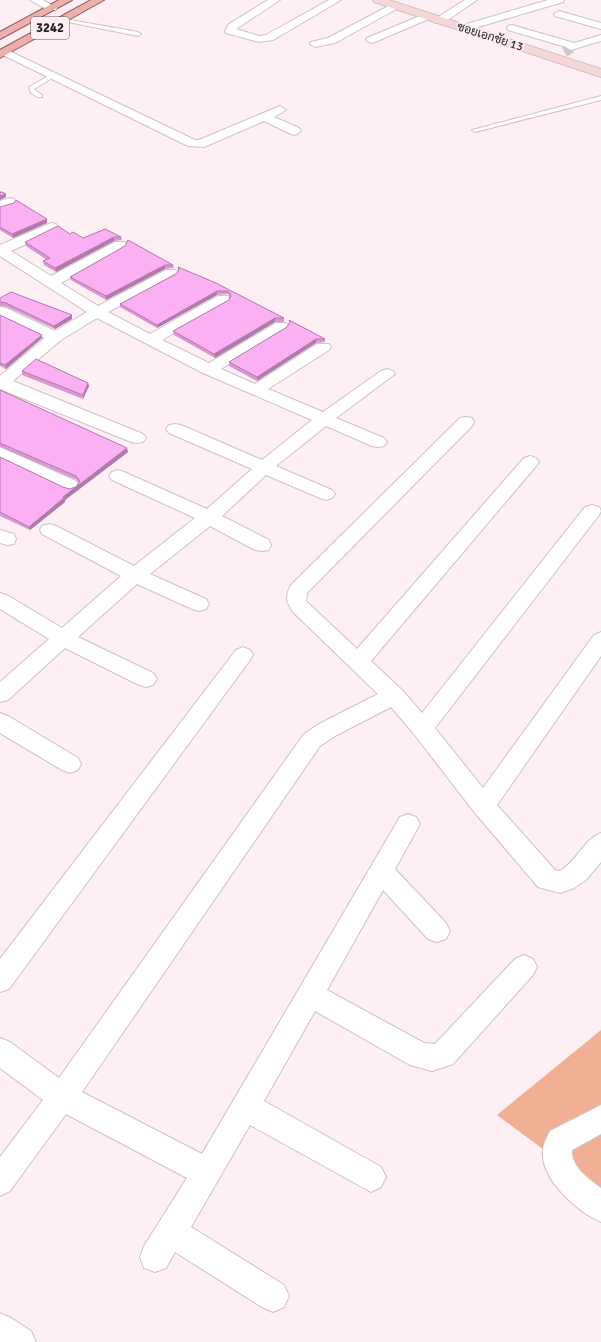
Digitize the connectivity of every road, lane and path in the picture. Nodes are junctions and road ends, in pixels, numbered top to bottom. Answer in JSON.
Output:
{"nodes":[{"id":1,"x":35,"y":0,"type":"edge"},
{"id":2,"x":67,"y":0,"type":"edge"},
{"id":3,"x":99,"y":0,"type":"edge"},
{"id":4,"x":275,"y":0,"type":"edge"},
{"id":5,"x":336,"y":0,"type":"edge"},
{"id":6,"x":378,"y":0,"type":"edge"},
{"id":7,"x":472,"y":0,"type":"edge"},
{"id":8,"x":559,"y":0,"type":"edge"},
{"id":9,"x":396,"y":5,"type":"junction"},
{"id":10,"x":52,"y":8,"type":"junction"},
{"id":11,"x":559,"y":14,"type":"dead end"},
{"id":12,"x":427,"y":16,"type":"junction"},
{"id":13,"x":65,"y":20,"type":"junction"},
{"id":14,"x":439,"y":20,"type":"junction"},
{"id":15,"x":601,"y":26,"type":"edge"},
{"id":16,"x":464,"y":28,"type":"junction"},
{"id":17,"x":512,"y":28,"type":"dead end"},
{"id":18,"x":138,"y":34,"type":"dead end"},
{"id":19,"x":0,"y":36,"type":"edge"},
{"id":20,"x":601,"y":38,"type":"edge"},
{"id":21,"x":371,"y":40,"type":"dead end"},
{"id":22,"x":315,"y":44,"type":"dead end"},
{"id":23,"x":570,"y":48,"type":"junction"},
{"id":24,"x":2,"y":54,"type":"edge"},
{"id":25,"x":552,"y":57,"type":"junction"},
{"id":26,"x":601,"y":73,"type":"edge"},
{"id":27,"x":54,"y":75,"type":"junction"},
{"id":28,"x":40,"y":96,"type":"dead end"},
{"id":29,"x":601,"y":98,"type":"edge"},
{"id":30,"x":280,"y":110,"type":"dead end"},
{"id":31,"x":264,"y":117,"type":"junction"},
{"id":32,"x":475,"y":130,"type":"dead end"},
{"id":33,"x":294,"y":131,"type":"dead end"},
{"id":34,"x":51,"y":227,"type":"dead end"},
{"id":35,"x":120,"y":245,"type":"dead end"},
{"id":36,"x":0,"y":250,"type":"edge"},
{"id":37,"x":171,"y":273,"type":"dead end"},
{"id":38,"x":50,"y":284,"type":"junction"},
{"id":39,"x":223,"y":299,"type":"dead end"},
{"id":40,"x":1,"y":311,"type":"dead end"},
{"id":41,"x":97,"y":312,"type":"junction"},
{"id":42,"x":281,"y":326,"type":"dead end"},
{"id":43,"x":56,"y":337,"type":"junction"},
{"id":44,"x":152,"y":339,"type":"junction"},
{"id":45,"x":322,"y":347,"type":"dead end"},
{"id":46,"x":209,"y":370,"type":"junction"},
{"id":47,"x":387,"y":374,"type":"dead end"},
{"id":48,"x":1,"y":383,"type":"edge"},
{"id":49,"x":256,"y":390,"type":"junction"},
{"id":50,"x":324,"y":419,"type":"junction"},
{"id":51,"x":466,"y":422,"type":"dead end"},
{"id":52,"x":175,"y":429,"type":"dead end"},
{"id":53,"x":137,"y":438,"type":"dead end"},
{"id":54,"x":378,"y":442,"type":"dead end"},
{"id":55,"x":0,"y":452,"type":"edge"},
{"id":56,"x":530,"y":462,"type":"dead end"},
{"id":57,"x":265,"y":466,"type":"junction"},
{"id":58,"x":118,"y":476,"type":"dead end"},
{"id":59,"x":70,"y":485,"type":"dead end"},
{"id":60,"x":326,"y":494,"type":"dead end"},
{"id":61,"x":592,"y":511,"type":"dead end"},
{"id":62,"x":208,"y":517,"type":"junction"},
{"id":63,"x":49,"y":530,"type":"dead end"},
{"id":64,"x":262,"y":545,"type":"dead end"},
{"id":65,"x":135,"y":575,"type":"junction"},
{"id":66,"x":0,"y":600,"type":"edge"},
{"id":67,"x":199,"y":604,"type":"dead end"},
{"id":68,"x":63,"y":638,"type":"junction"},
{"id":69,"x":601,"y":640,"type":"edge"},
{"id":70,"x":243,"y":655,"type":"dead end"},
{"id":71,"x":358,"y":662,"type":"junction"},
{"id":72,"x":146,"y":679,"type":"dead end"},
{"id":73,"x":0,"y":694,"type":"edge"},
{"id":74,"x":394,"y":696,"type":"junction"},
{"id":75,"x":0,"y":722,"type":"edge"},
{"id":76,"x":422,"y":728,"type":"junction"},
{"id":77,"x":70,"y":764,"type":"dead end"},
{"id":78,"x":483,"y":806,"type":"junction"},
{"id":79,"x":408,"y":824,"type":"dead end"},
{"id":80,"x":599,"y":852,"type":"edge"},
{"id":81,"x":381,"y":871,"type":"junction"},
{"id":82,"x":437,"y":931,"type":"dead end"},
{"id":83,"x":524,"y":968,"type":"dead end"},
{"id":84,"x":0,"y":980,"type":"edge"},
{"id":85,"x":309,"y":994,"type":"junction"},
{"id":86,"x":0,"y":1051,"type":"edge"},
{"id":87,"x":62,"y":1097,"type":"junction"},
{"id":88,"x":245,"y":1106,"type":"junction"},
{"id":89,"x":601,"y":1119,"type":"edge"},
{"id":90,"x":207,"y":1173,"type":"junction"},
{"id":91,"x":371,"y":1177,"type":"dead end"},
{"id":92,"x":0,"y":1181,"type":"edge"},
{"id":93,"x":601,"y":1207,"type":"edge"},
{"id":94,"x":170,"y":1231,"type":"junction"},
{"id":95,"x":155,"y":1257,"type":"dead end"},
{"id":96,"x":273,"y":1296,"type":"dead end"},
{"id":97,"x":0,"y":1329,"type":"edge"},
{"id":98,"x":20,"y":1342,"type":"edge"}],
"edges":[{"from":1,"to":10,"type":"street"},
{"from":2,"to":10,"type":"main road","number":"3242"},
{"from":3,"to":13,"type":"main road","number":"3242"},
{"from":4,"to":5,"type":"street"},
{"from":6,"to":9,"type":"street","name":"ซอยเอกชัย 13"},
{"from":7,"to":14,"type":"street"},
{"from":8,"to":16,"type":"street"},
{"from":9,"to":12,"type":"street","name":"ซอยเอกชัย 13"},
{"from":9,"to":22,"type":"street"},
{"from":10,"to":19,"type":"main road","number":"3242"},
{"from":11,"to":15,"type":"street"},
{"from":12,"to":14,"type":"street","name":"ซอยเอกชัย 13"},
{"from":12,"to":21,"type":"street"},
{"from":13,"to":18,"type":"lane"},
{"from":13,"to":24,"type":"main road","number":"3242"},
{"from":14,"to":16,"type":"street","name":"ซอยเอกชัย 13"},
{"from":16,"to":25,"type":"street","name":"ซอยเอกชัย 13"},
{"from":17,"to":23,"type":"street"},
{"from":20,"to":23,"type":"street"},
{"from":23,"to":25,"type":"street"},
{"from":24,"to":27,"type":"street"},
{"from":25,"to":26,"type":"street","name":"ซอยเอกชัย 13"},
{"from":27,"to":28,"type":"lane"},
{"from":27,"to":31,"type":"street"},
{"from":29,"to":32,"type":"lane"},
{"from":30,"to":31,"type":"street"},
{"from":31,"to":33,"type":"street"},
{"from":34,"to":36,"type":"street"},
{"from":35,"to":38,"type":"street"},
{"from":36,"to":38,"type":"street"},
{"from":37,"to":41,"type":"street"},
{"from":38,"to":41,"type":"street"},
{"from":39,"to":44,"type":"street"},
{"from":40,"to":43,"type":"street"},
{"from":41,"to":43,"type":"street"},
{"from":41,"to":44,"type":"street"},
{"from":42,"to":46,"type":"street"},
{"from":43,"to":48,"type":"street"},
{"from":44,"to":46,"type":"street"},
{"from":45,"to":49,"type":"street"},
{"from":46,"to":49,"type":"street"},
{"from":47,"to":50,"type":"street"},
{"from":48,"to":53,"type":"street"},
{"from":49,"to":50,"type":"street"},
{"from":50,"to":54,"type":"street"},
{"from":50,"to":57,"type":"street"},
{"from":51,"to":71,"type":"street"},
{"from":52,"to":57,"type":"street"},
{"from":55,"to":59,"type":"street"},
{"from":56,"to":71,"type":"street"},
{"from":57,"to":60,"type":"street"},
{"from":57,"to":62,"type":"street"},
{"from":58,"to":62,"type":"street"},
{"from":61,"to":76,"type":"street"},
{"from":62,"to":64,"type":"street"},
{"from":62,"to":65,"type":"street"},
{"from":63,"to":65,"type":"street"},
{"from":65,"to":67,"type":"street"},
{"from":65,"to":68,"type":"street"},
{"from":66,"to":68,"type":"street"},
{"from":68,"to":72,"type":"street"},
{"from":68,"to":73,"type":"street"},
{"from":69,"to":78,"type":"street"},
{"from":70,"to":84,"type":"street"},
{"from":71,"to":74,"type":"street"},
{"from":74,"to":76,"type":"street"},
{"from":74,"to":87,"type":"street"},
{"from":75,"to":77,"type":"street"},
{"from":76,"to":78,"type":"street"},
{"from":78,"to":80,"type":"street"},
{"from":79,"to":81,"type":"street"},
{"from":81,"to":82,"type":"street"},
{"from":81,"to":85,"type":"street"},
{"from":83,"to":85,"type":"street"},
{"from":85,"to":88,"type":"street"},
{"from":86,"to":87,"type":"street"},
{"from":87,"to":90,"type":"street"},
{"from":87,"to":92,"type":"street"},
{"from":88,"to":90,"type":"street"},
{"from":88,"to":91,"type":"street"},
{"from":89,"to":93,"type":"street"},
{"from":90,"to":94,"type":"street"},
{"from":94,"to":95,"type":"street"},
{"from":94,"to":96,"type":"street"},
{"from":97,"to":98,"type":"street"}]}
